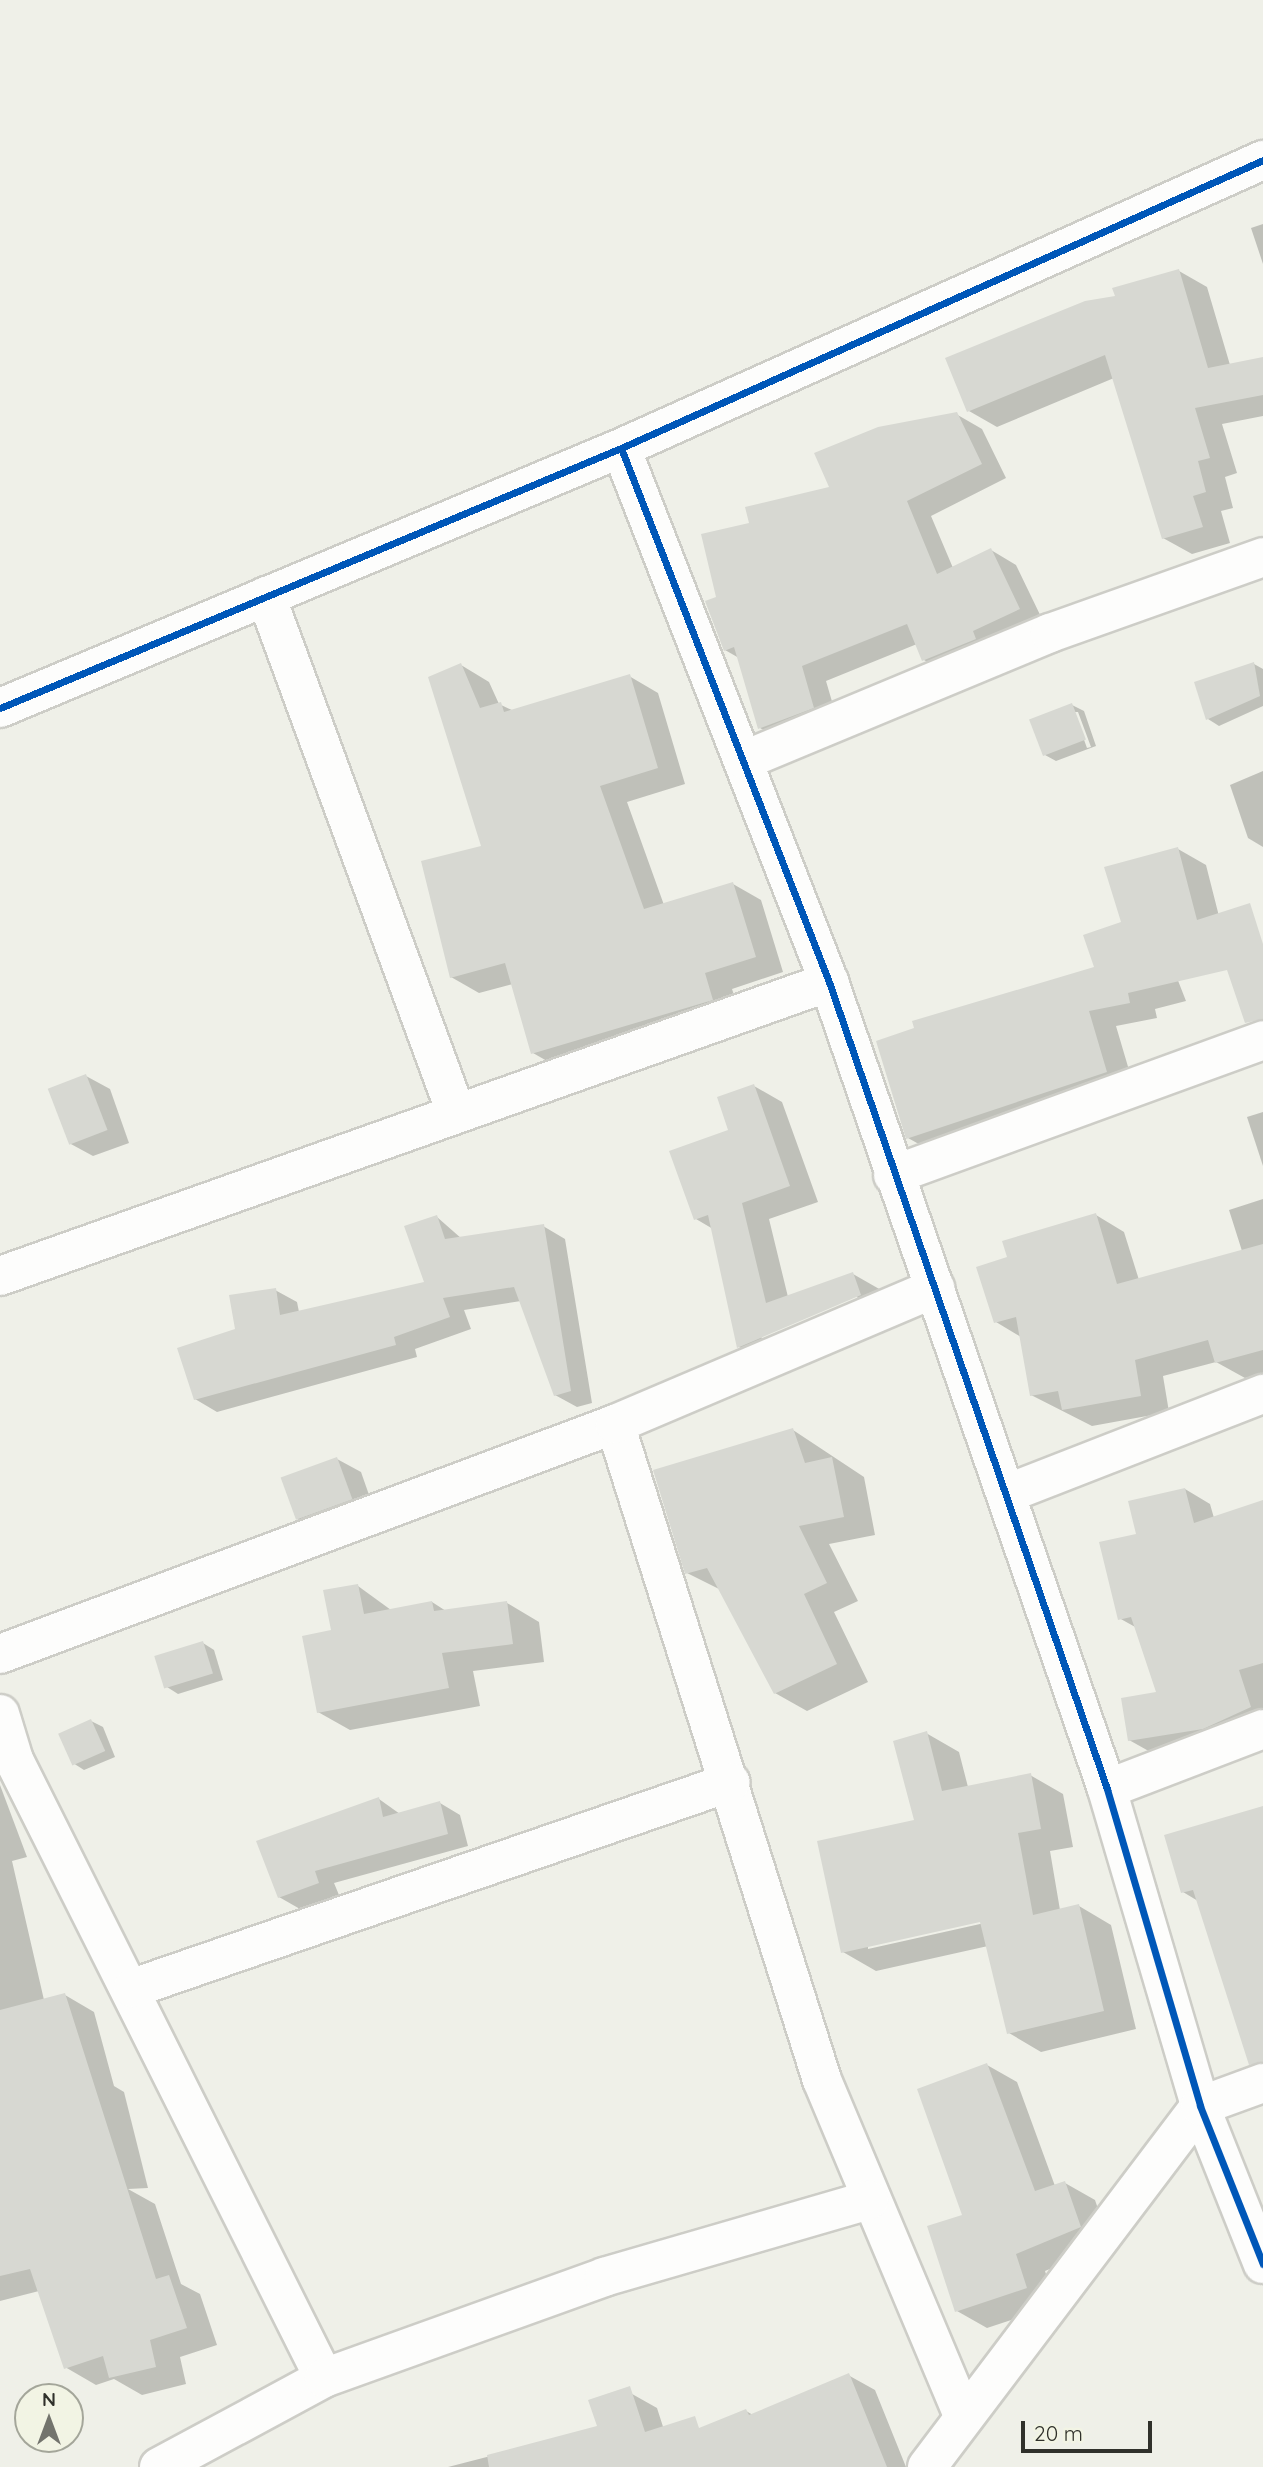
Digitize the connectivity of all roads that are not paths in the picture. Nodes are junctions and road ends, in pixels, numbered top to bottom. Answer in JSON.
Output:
{"nodes":[{"id":1,"x":1263,"y":160,"type":"edge"},
{"id":2,"x":621,"y":447,"type":"junction"},
{"id":3,"x":1263,"y":557,"type":"edge"},
{"id":4,"x":266,"y":596,"type":"junction"},
{"id":5,"x":0,"y":708,"type":"edge"},
{"id":6,"x":745,"y":760,"type":"junction"},
{"id":7,"x":829,"y":982,"type":"junction"},
{"id":8,"x":1263,"y":1040,"type":"edge"},
{"id":9,"x":455,"y":1111,"type":"junction"},
{"id":10,"x":893,"y":1175,"type":"junction"},
{"id":11,"x":0,"y":1276,"type":"edge"},
{"id":12,"x":935,"y":1288,"type":"junction"},
{"id":13,"x":1263,"y":1394,"type":"edge"},
{"id":14,"x":615,"y":1424,"type":"junction"},
{"id":15,"x":1006,"y":1494,"type":"junction"},
{"id":16,"x":0,"y":1654,"type":"edge"},
{"id":17,"x":0,"y":1714,"type":"edge"},
{"id":18,"x":1263,"y":1729,"type":"edge"},
{"id":19,"x":730,"y":1782,"type":"junction"},
{"id":20,"x":1107,"y":1789,"type":"junction"},
{"id":21,"x":133,"y":1988,"type":"junction"},
{"id":22,"x":1263,"y":2083,"type":"edge"},
{"id":23,"x":1200,"y":2106,"type":"junction"},
{"id":24,"x":869,"y":2200,"type":"junction"},
{"id":25,"x":1263,"y":2264,"type":"edge"},
{"id":26,"x":324,"y":2378,"type":"junction"},
{"id":27,"x":964,"y":2417,"type":"junction"},
{"id":28,"x":159,"y":2467,"type":"edge"},
{"id":29,"x":928,"y":2467,"type":"edge"}],
"edges":[{"from":1,"to":2,"type":"street"},
{"from":2,"to":4,"type":"street"},
{"from":2,"to":6,"type":"street"},
{"from":3,"to":6,"type":"street"},
{"from":4,"to":5,"type":"street"},
{"from":4,"to":9,"type":"street"},
{"from":6,"to":7,"type":"street"},
{"from":7,"to":9,"type":"street"},
{"from":7,"to":10,"type":"street"},
{"from":8,"to":10,"type":"street"},
{"from":9,"to":11,"type":"street"},
{"from":10,"to":12,"type":"street"},
{"from":12,"to":14,"type":"street"},
{"from":12,"to":15,"type":"street"},
{"from":13,"to":15,"type":"street"},
{"from":14,"to":16,"type":"street"},
{"from":14,"to":19,"type":"street"},
{"from":15,"to":20,"type":"street"},
{"from":17,"to":21,"type":"street"},
{"from":18,"to":20,"type":"street"},
{"from":19,"to":21,"type":"street"},
{"from":19,"to":24,"type":"street"},
{"from":20,"to":23,"type":"street"},
{"from":21,"to":26,"type":"street"},
{"from":22,"to":23,"type":"street"},
{"from":23,"to":25,"type":"street"},
{"from":23,"to":27,"type":"street"},
{"from":24,"to":26,"type":"street"},
{"from":24,"to":27,"type":"street"},
{"from":26,"to":28,"type":"street"},
{"from":27,"to":29,"type":"street"}]}
